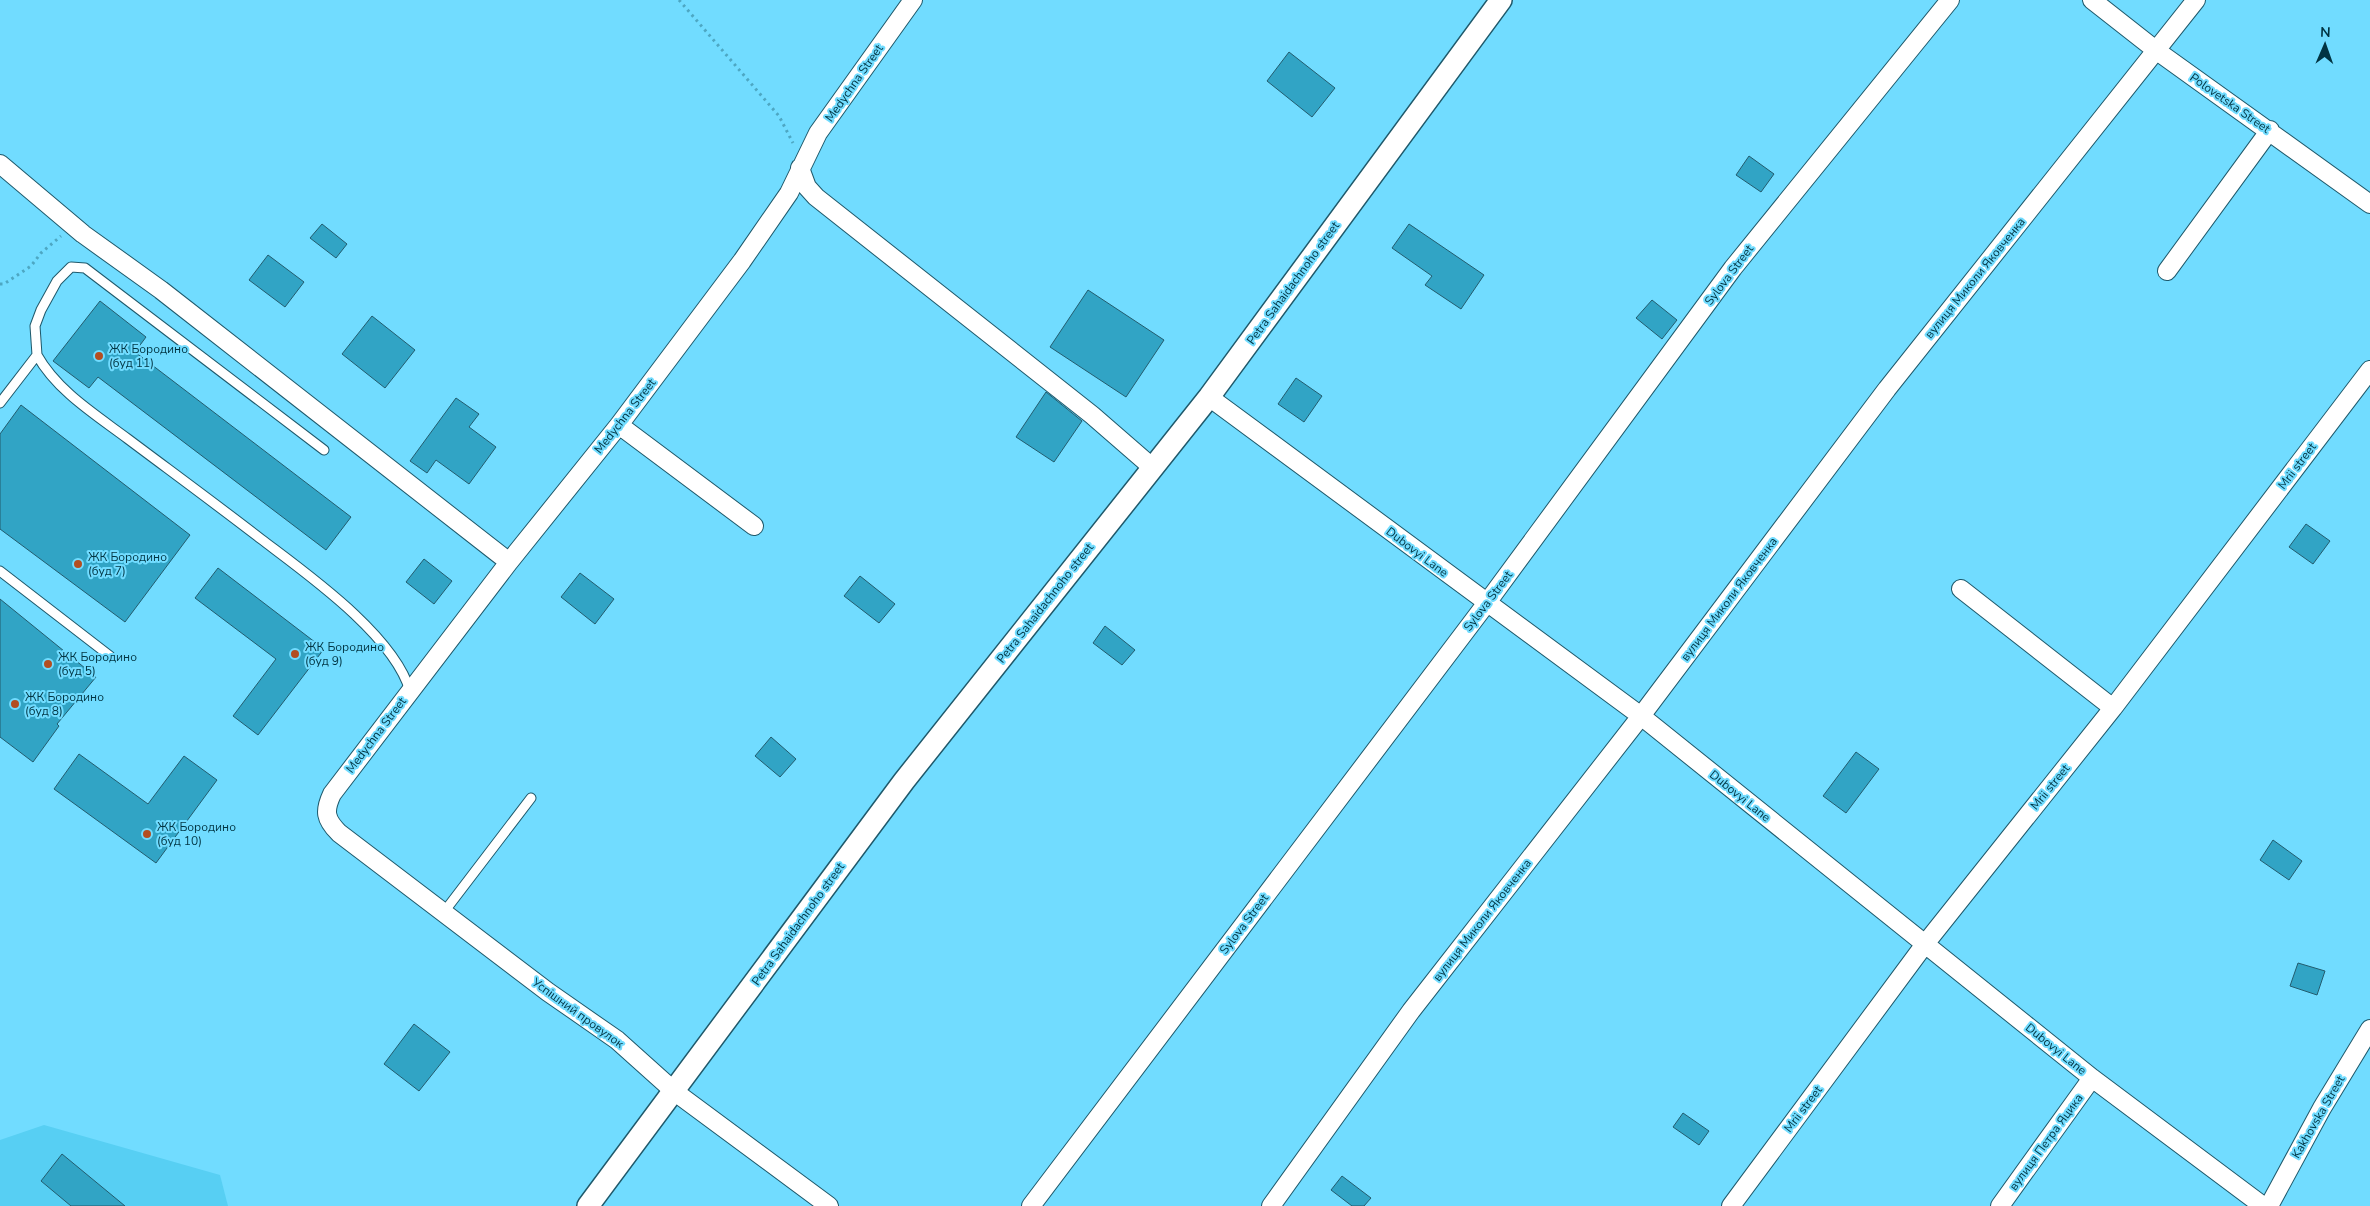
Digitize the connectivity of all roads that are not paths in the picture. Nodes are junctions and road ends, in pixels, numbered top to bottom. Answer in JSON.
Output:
{"nodes":[{"id":1,"x":913,"y":0,"type":"edge"},
{"id":2,"x":1501,"y":0,"type":"edge"},
{"id":3,"x":1950,"y":0,"type":"edge"},
{"id":4,"x":2092,"y":0,"type":"edge"},
{"id":5,"x":2196,"y":0,"type":"edge"},
{"id":6,"x":2157,"y":51,"type":"junction"},
{"id":7,"x":2270,"y":130,"type":"junction"},
{"id":8,"x":0,"y":164,"type":"edge"},
{"id":9,"x":800,"y":168,"type":"junction"},
{"id":10,"x":2370,"y":204,"type":"edge"},
{"id":11,"x":2167,"y":272,"type":"dead end"},
{"id":12,"x":37,"y":355,"type":"junction"},
{"id":13,"x":2370,"y":370,"type":"edge"},
{"id":14,"x":1209,"y":397,"type":"junction"},
{"id":15,"x":0,"y":403,"type":"edge"},
{"id":16,"x":619,"y":425,"type":"junction"},
{"id":17,"x":324,"y":450,"type":"dead end"},
{"id":18,"x":1153,"y":468,"type":"junction"},
{"id":19,"x":754,"y":526,"type":"dead end"},
{"id":20,"x":509,"y":562,"type":"junction"},
{"id":21,"x":0,"y":571,"type":"edge"},
{"id":22,"x":1961,"y":589,"type":"dead end"},
{"id":23,"x":1486,"y":604,"type":"junction"},
{"id":24,"x":110,"y":656,"type":"dead end"},
{"id":25,"x":410,"y":691,"type":"junction"},
{"id":26,"x":2113,"y":708,"type":"junction"},
{"id":27,"x":1641,"y":716,"type":"junction"},
{"id":28,"x":531,"y":798,"type":"dead end"},
{"id":29,"x":328,"y":820,"type":"joint"},
{"id":30,"x":444,"y":912,"type":"junction"},
{"id":31,"x":1925,"y":944,"type":"junction"},
{"id":32,"x":2370,"y":1029,"type":"edge"},
{"id":33,"x":2092,"y":1078,"type":"junction"},
{"id":34,"x":674,"y":1092,"type":"junction"},
{"id":35,"x":588,"y":1206,"type":"edge"},
{"id":36,"x":829,"y":1206,"type":"edge"},
{"id":37,"x":1031,"y":1206,"type":"edge"},
{"id":38,"x":1271,"y":1206,"type":"edge"},
{"id":39,"x":1731,"y":1206,"type":"edge"},
{"id":40,"x":2000,"y":1206,"type":"edge"},
{"id":41,"x":2263,"y":1206,"type":"edge"},
{"id":42,"x":2269,"y":1206,"type":"edge"}],
"edges":[{"from":1,"to":9,"type":"street","name":"Medychna Street"},
{"from":2,"to":14,"type":"street","name":"Petra Sahaidachnoho street"},
{"from":3,"to":23,"type":"street","name":"Sylova Street"},
{"from":4,"to":6,"type":"street","name":"Polovetska Street"},
{"from":5,"to":6,"type":"street","name":"вулиця Миколи Яковченка"},
{"from":6,"to":7,"type":"street","name":"Polovetska Street"},
{"from":6,"to":27,"type":"street","name":"вулиця Миколи Яковченка"},
{"from":7,"to":10,"type":"street","name":"Polovetska Street"},
{"from":7,"to":11,"type":"street"},
{"from":8,"to":20,"type":"street"},
{"from":9,"to":16,"type":"street","name":"Medychna Street"},
{"from":9,"to":18,"type":"street"},
{"from":12,"to":15,"type":"lane"},
{"from":12,"to":17,"type":"lane"},
{"from":12,"to":25,"type":"lane"},
{"from":13,"to":26,"type":"street","name":"Mrii street"},
{"from":14,"to":18,"type":"street","name":"Petra Sahaidachnoho street"},
{"from":14,"to":23,"type":"street","name":"Dubovyi Lane"},
{"from":16,"to":19,"type":"street"},
{"from":16,"to":20,"type":"street","name":"Medychna Street"},
{"from":18,"to":34,"type":"street","name":"Petra Sahaidachnoho street"},
{"from":20,"to":25,"type":"street","name":"Medychna Street"},
{"from":21,"to":24,"type":"lane"},
{"from":22,"to":26,"type":"street"},
{"from":23,"to":27,"type":"street","name":"Dubovyi Lane"},
{"from":23,"to":37,"type":"street","name":"Sylova Street"},
{"from":25,"to":29,"type":"street","name":"Medychna Street"},
{"from":26,"to":31,"type":"street","name":"Mrii street"},
{"from":27,"to":31,"type":"street","name":"Dubovyi Lane"},
{"from":27,"to":38,"type":"street","name":"вулиця Миколи Яковченка"},
{"from":28,"to":30,"type":"lane"},
{"from":29,"to":30,"type":"street","name":"Успішний провулок"},
{"from":30,"to":34,"type":"street","name":"Успішний провулок"},
{"from":31,"to":33,"type":"street","name":"Dubovyi Lane"},
{"from":31,"to":39,"type":"street","name":"Mrii street"},
{"from":32,"to":42,"type":"street","name":"Kakhovska Street"},
{"from":33,"to":40,"type":"street","name":"вулиця Петра Яцика"},
{"from":33,"to":41,"type":"street","name":"Dubovyi Lane"},
{"from":34,"to":35,"type":"street","name":"Petra Sahaidachnoho street"},
{"from":34,"to":36,"type":"street","name":"Успішний провулок"}]}
